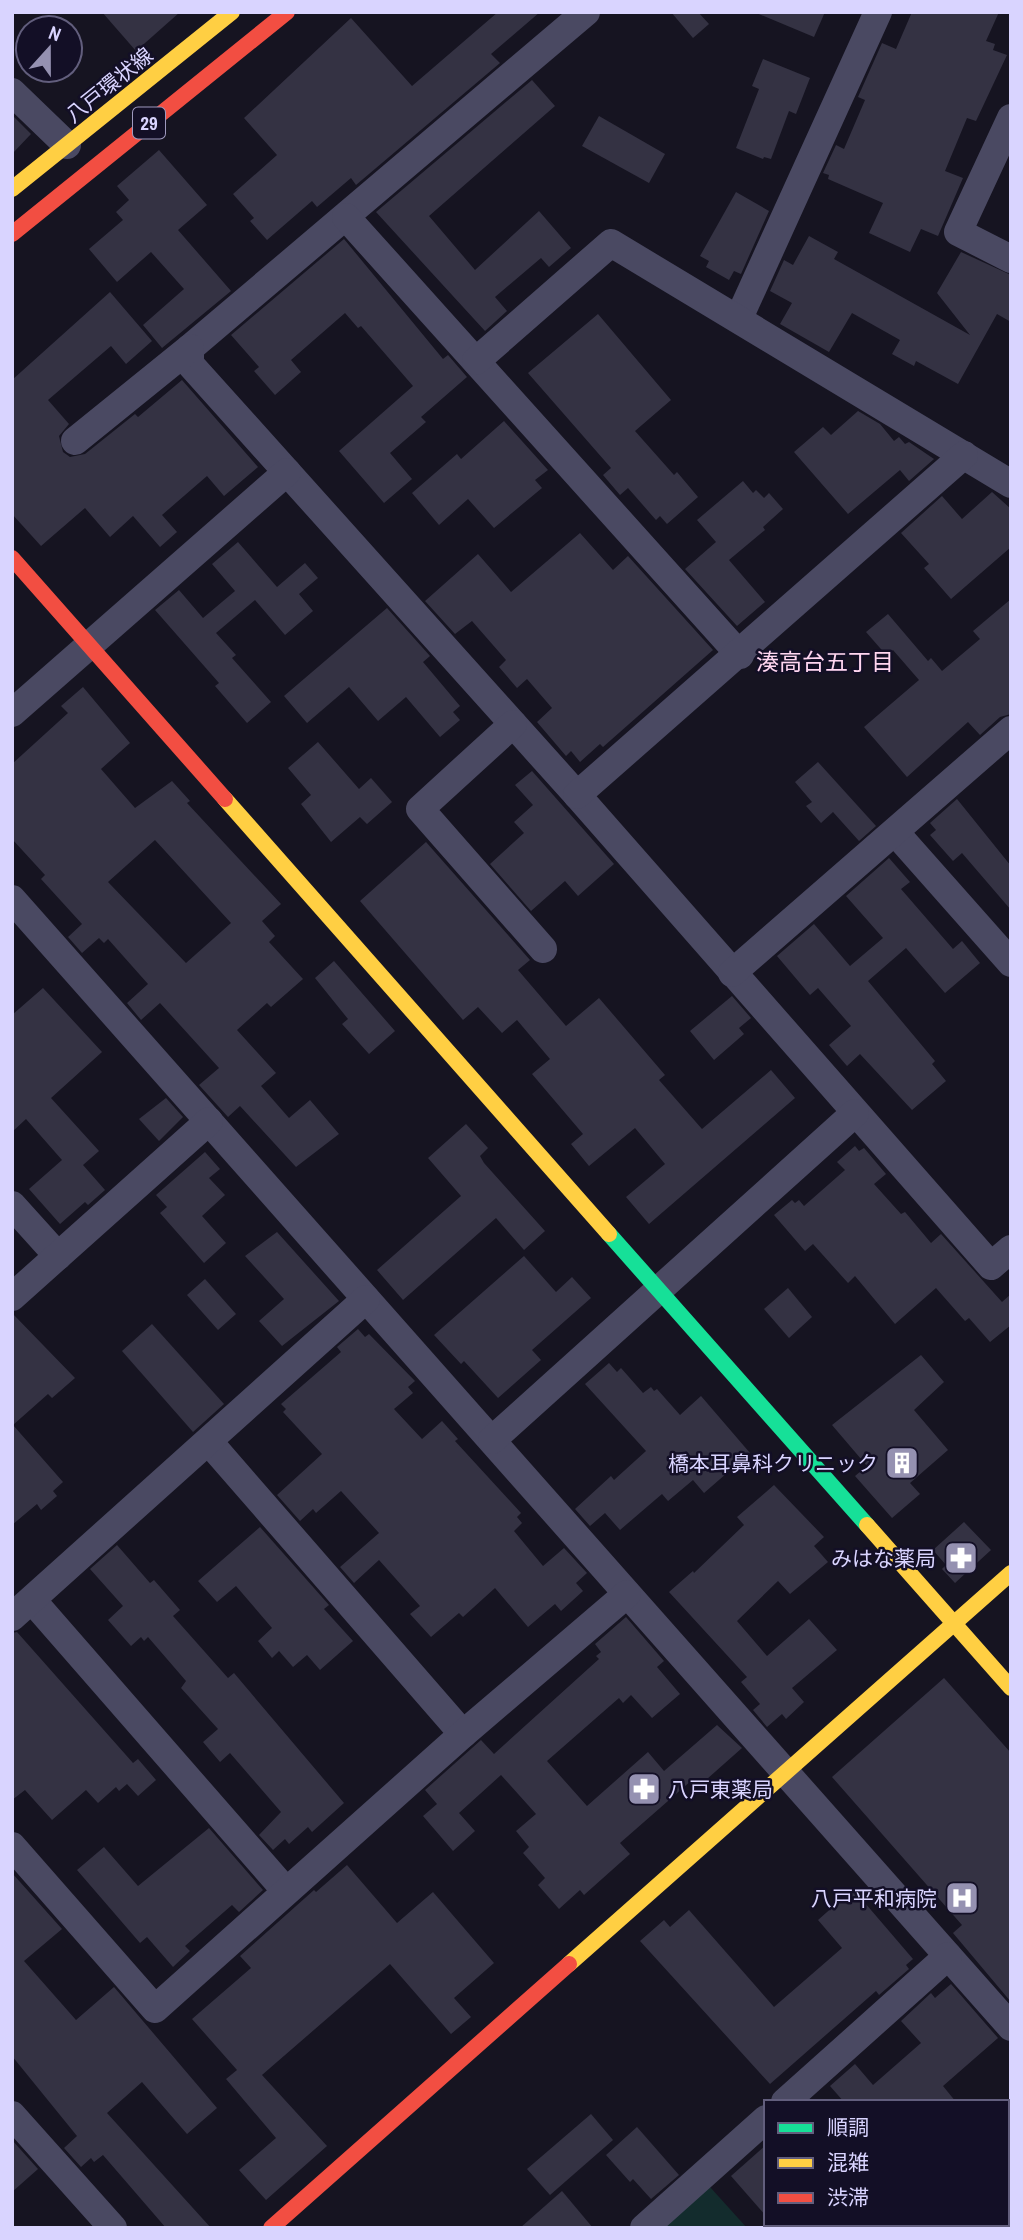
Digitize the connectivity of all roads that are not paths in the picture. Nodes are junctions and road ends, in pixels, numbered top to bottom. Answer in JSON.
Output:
{"nodes":[{"id":1,"x":232,"y":12,"type":"edge"},
{"id":2,"x":287,"y":12,"type":"edge"},
{"id":3,"x":586,"y":12,"type":"edge"},
{"id":4,"x":878,"y":12,"type":"edge"},
{"id":5,"x":12,"y":92,"type":"edge"},
{"id":6,"x":1011,"y":118,"type":"edge"},
{"id":7,"x":67,"y":145,"type":"junction"},
{"id":8,"x":12,"y":189,"type":"edge"},
{"id":9,"x":346,"y":217,"type":"junction"},
{"id":10,"x":12,"y":234,"type":"edge"},
{"id":11,"x":1011,"y":259,"type":"edge"},
{"id":12,"x":738,"y":318,"type":"junction"},
{"id":13,"x":190,"y":348,"type":"junction"},
{"id":14,"x":476,"y":361,"type":"junction"},
{"id":15,"x":75,"y":441,"type":"dead end"},
{"id":16,"x":964,"y":455,"type":"junction"},
{"id":17,"x":286,"y":472,"type":"junction"},
{"id":18,"x":1011,"y":484,"type":"edge"},
{"id":19,"x":12,"y":558,"type":"edge"},
{"id":20,"x":89,"y":645,"type":"junction"},
{"id":21,"x":740,"y":655,"type":"junction"},
{"id":22,"x":12,"y":713,"type":"edge"},
{"id":23,"x":513,"y":724,"type":"junction"},
{"id":24,"x":1011,"y":730,"type":"edge"},
{"id":25,"x":578,"y":795,"type":"junction"},
{"id":26,"x":895,"y":832,"type":"junction"},
{"id":27,"x":12,"y":899,"type":"edge"},
{"id":28,"x":543,"y":949,"type":"dead end"},
{"id":29,"x":1011,"y":963,"type":"edge"},
{"id":30,"x":732,"y":973,"type":"junction"},
{"id":31,"x":855,"y":1114,"type":"junction"},
{"id":32,"x":209,"y":1121,"type":"junction"},
{"id":33,"x":12,"y":1205,"type":"edge"},
{"id":34,"x":1011,"y":1249,"type":"edge"},
{"id":35,"x":58,"y":1256,"type":"junction"},
{"id":36,"x":659,"y":1288,"type":"junction"},
{"id":37,"x":12,"y":1297,"type":"edge"},
{"id":38,"x":366,"y":1299,"type":"junction"},
{"id":39,"x":492,"y":1440,"type":"junction"},
{"id":40,"x":209,"y":1442,"type":"junction"},
{"id":41,"x":1011,"y":1573,"type":"edge"},
{"id":42,"x":627,"y":1594,"type":"junction"},
{"id":43,"x":22,"y":1608,"type":"edge"},
{"id":44,"x":954,"y":1623,"type":"junction"},
{"id":45,"x":1011,"y":1688,"type":"edge"},
{"id":46,"x":463,"y":1734,"type":"junction"},
{"id":47,"x":787,"y":1772,"type":"junction"},
{"id":48,"x":12,"y":1846,"type":"edge"},
{"id":49,"x":286,"y":1891,"type":"junction"},
{"id":50,"x":948,"y":1956,"type":"junction"},
{"id":51,"x":1011,"y":2027,"type":"edge"},
{"id":52,"x":789,"y":2100,"type":"edge"},
{"id":53,"x":12,"y":2115,"type":"edge"},
{"id":54,"x":764,"y":2121,"type":"edge"},
{"id":55,"x":113,"y":2228,"type":"edge"},
{"id":56,"x":271,"y":2228,"type":"edge"},
{"id":57,"x":644,"y":2228,"type":"edge"}],
"edges":[{"from":1,"to":7,"type":"street","name":"八戸環状線","number":"29"},
{"from":2,"to":10,"type":"street","number":"29"},
{"from":3,"to":9,"type":"street"},
{"from":4,"to":12,"type":"street"},
{"from":5,"to":7,"type":"street"},
{"from":6,"to":11,"type":"street"},
{"from":7,"to":8,"type":"street","name":"八戸環状線","number":"29"},
{"from":9,"to":13,"type":"street"},
{"from":9,"to":14,"type":"street"},
{"from":12,"to":14,"type":"street"},
{"from":12,"to":16,"type":"street"},
{"from":13,"to":15,"type":"street"},
{"from":13,"to":17,"type":"street"},
{"from":14,"to":21,"type":"street"},
{"from":16,"to":18,"type":"street"},
{"from":16,"to":21,"type":"street"},
{"from":17,"to":20,"type":"street"},
{"from":17,"to":23,"type":"street"},
{"from":19,"to":20,"type":"street"},
{"from":20,"to":22,"type":"street"},
{"from":20,"to":36,"type":"street"},
{"from":21,"to":25,"type":"street"},
{"from":23,"to":25,"type":"street"},
{"from":23,"to":28,"type":"street"},
{"from":24,"to":26,"type":"street"},
{"from":25,"to":30,"type":"street"},
{"from":26,"to":29,"type":"street"},
{"from":26,"to":30,"type":"street"},
{"from":27,"to":32,"type":"street"},
{"from":30,"to":31,"type":"street"},
{"from":31,"to":34,"type":"street"},
{"from":31,"to":36,"type":"street"},
{"from":32,"to":35,"type":"street"},
{"from":32,"to":38,"type":"street"},
{"from":33,"to":35,"type":"street"},
{"from":35,"to":37,"type":"street"},
{"from":36,"to":39,"type":"street"},
{"from":36,"to":44,"type":"street"},
{"from":38,"to":39,"type":"street"},
{"from":38,"to":40,"type":"street"},
{"from":39,"to":42,"type":"street"},
{"from":40,"to":43,"type":"street"},
{"from":40,"to":46,"type":"street"},
{"from":41,"to":44,"type":"street"},
{"from":42,"to":46,"type":"street"},
{"from":42,"to":47,"type":"street"},
{"from":43,"to":49,"type":"street"},
{"from":44,"to":45,"type":"street"},
{"from":44,"to":47,"type":"street"},
{"from":46,"to":49,"type":"street"},
{"from":47,"to":50,"type":"street"},
{"from":47,"to":56,"type":"street"},
{"from":48,"to":49,"type":"street"},
{"from":50,"to":51,"type":"street"},
{"from":50,"to":52,"type":"street"},
{"from":53,"to":55,"type":"street"},
{"from":54,"to":57,"type":"street"}]}
